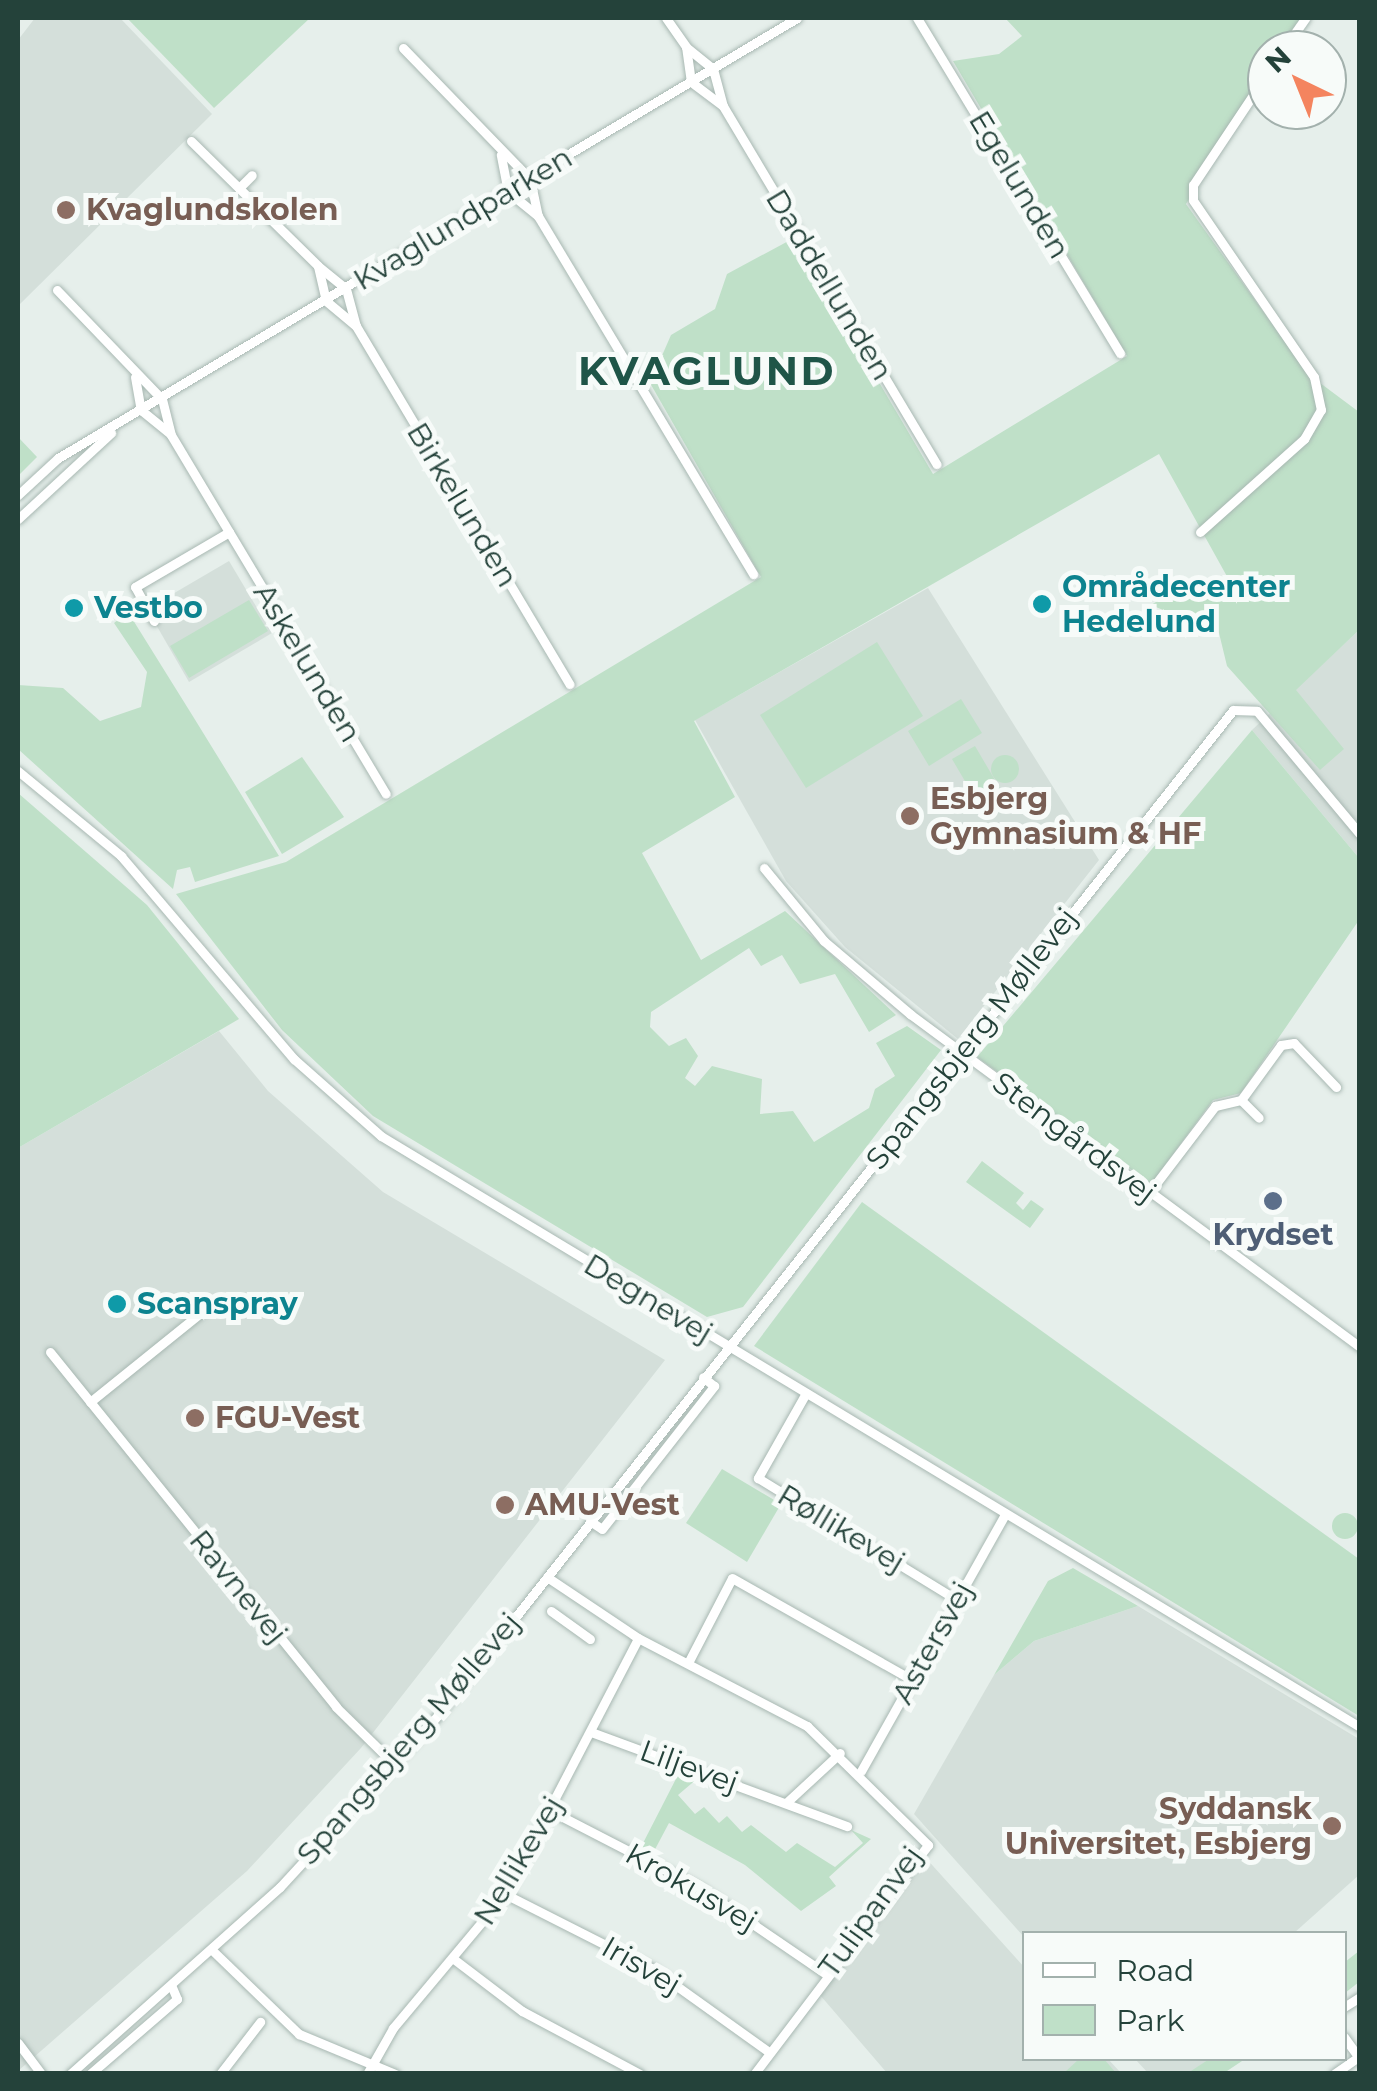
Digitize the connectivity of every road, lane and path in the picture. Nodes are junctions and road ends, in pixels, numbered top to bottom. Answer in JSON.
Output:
{"nodes":[{"id":1,"x":666,"y":18,"type":"edge"},
{"id":2,"x":797,"y":18,"type":"edge"},
{"id":3,"x":917,"y":18,"type":"edge"},
{"id":4,"x":686,"y":47,"type":"junction"},
{"id":5,"x":403,"y":48,"type":"dead end"},
{"id":6,"x":713,"y":68,"type":"junction"},
{"id":7,"x":691,"y":82,"type":"junction"},
{"id":8,"x":1247,"y":104,"type":"edge"},
{"id":9,"x":723,"y":106,"type":"junction"},
{"id":10,"x":191,"y":141,"type":"dead end"},
{"id":11,"x":501,"y":156,"type":"junction"},
{"id":12,"x":252,"y":175,"type":"dead end"},
{"id":13,"x":530,"y":179,"type":"junction"},
{"id":14,"x":240,"y":188,"type":"junction"},
{"id":15,"x":508,"y":192,"type":"junction"},
{"id":16,"x":538,"y":216,"type":"junction"},
{"id":17,"x":318,"y":266,"type":"junction"},
{"id":18,"x":346,"y":289,"type":"junction"},
{"id":19,"x":58,"y":290,"type":"dead end"},
{"id":20,"x":326,"y":301,"type":"junction"},
{"id":21,"x":356,"y":326,"type":"junction"},
{"id":22,"x":1120,"y":353,"type":"dead end"},
{"id":23,"x":135,"y":377,"type":"junction"},
{"id":24,"x":162,"y":399,"type":"junction"},
{"id":25,"x":141,"y":410,"type":"junction"},
{"id":26,"x":128,"y":418,"type":"junction"},
{"id":27,"x":171,"y":435,"type":"junction"},
{"id":28,"x":936,"y":464,"type":"dead end"},
{"id":29,"x":18,"y":494,"type":"edge"},
{"id":30,"x":18,"y":519,"type":"edge"},
{"id":31,"x":229,"y":532,"type":"junction"},
{"id":32,"x":1200,"y":532,"type":"dead end"},
{"id":33,"x":753,"y":574,"type":"dead end"},
{"id":34,"x":154,"y":620,"type":"dead end"},
{"id":35,"x":569,"y":684,"type":"dead end"},
{"id":36,"x":18,"y":771,"type":"edge"},
{"id":37,"x":386,"y":794,"type":"dead end"},
{"id":38,"x":1360,"y":834,"type":"edge"},
{"id":39,"x":764,"y":868,"type":"dead end"},
{"id":40,"x":961,"y":1054,"type":"junction"},
{"id":41,"x":1336,"y":1087,"type":"dead end"},
{"id":42,"x":1241,"y":1100,"type":"junction"},
{"id":43,"x":1258,"y":1118,"type":"dead end"},
{"id":44,"x":1148,"y":1194,"type":"junction"},
{"id":45,"x":208,"y":1306,"type":"dead end"},
{"id":46,"x":727,"y":1347,"type":"junction"},
{"id":47,"x":1360,"y":1347,"type":"edge"},
{"id":48,"x":50,"y":1352,"type":"dead end"},
{"id":49,"x":806,"y":1393,"type":"junction"},
{"id":50,"x":90,"y":1402,"type":"junction"},
{"id":51,"x":1004,"y":1514,"type":"junction"},
{"id":52,"x":547,"y":1577,"type":"junction"},
{"id":53,"x":957,"y":1600,"type":"junction"},
{"id":54,"x":590,"y":1610,"type":"junction"},
{"id":55,"x":551,"y":1611,"type":"dead end"},
{"id":56,"x":576,"y":1629,"type":"junction"},
{"id":57,"x":590,"y":1638,"type":"dead end"},
{"id":58,"x":638,"y":1638,"type":"junction"},
{"id":59,"x":689,"y":1661,"type":"junction"},
{"id":60,"x":912,"y":1680,"type":"junction"},
{"id":61,"x":1360,"y":1727,"type":"edge"},
{"id":62,"x":591,"y":1732,"type":"junction"},
{"id":63,"x":840,"y":1753,"type":"junction"},
{"id":64,"x":395,"y":1765,"type":"junction"},
{"id":65,"x":861,"y":1771,"type":"junction"},
{"id":66,"x":787,"y":1802,"type":"junction"},
{"id":67,"x":551,"y":1811,"type":"junction"},
{"id":68,"x":848,"y":1826,"type":"dead end"},
{"id":69,"x":505,"y":1894,"type":"junction"},
{"id":70,"x":212,"y":1951,"type":"junction"},
{"id":71,"x":454,"y":1960,"type":"junction"},
{"id":72,"x":826,"y":1974,"type":"junction"},
{"id":73,"x":172,"y":1986,"type":"junction"},
{"id":74,"x":260,"y":2022,"type":"dead end"},
{"id":75,"x":18,"y":2043,"type":"edge"},
{"id":76,"x":769,"y":2052,"type":"junction"},
{"id":77,"x":1359,"y":2058,"type":"edge"},
{"id":78,"x":371,"y":2070,"type":"edge"},
{"id":79,"x":71,"y":2073,"type":"edge"},
{"id":80,"x":41,"y":2074,"type":"edge"},
{"id":81,"x":90,"y":2074,"type":"edge"},
{"id":82,"x":220,"y":2074,"type":"edge"},
{"id":83,"x":395,"y":2074,"type":"edge"},
{"id":84,"x":640,"y":2074,"type":"edge"},
{"id":85,"x":754,"y":2074,"type":"edge"},
{"id":86,"x":1334,"y":2074,"type":"edge"}],
"edges":[{"from":1,"to":4,"type":"street"},
{"from":2,"to":6,"type":"street","name":"Kvaglundparken"},
{"from":3,"to":22,"type":"street","name":"Egelunden"},
{"from":4,"to":6,"type":"street"},
{"from":4,"to":7,"type":"street"},
{"from":5,"to":11,"type":"street"},
{"from":6,"to":7,"type":"street","name":"Kvaglundparken"},
{"from":6,"to":9,"type":"street","name":"Daddellunden"},
{"from":7,"to":9,"type":"street","name":"Daddellunden"},
{"from":7,"to":13,"type":"street","name":"Kvaglundparken"},
{"from":8,"to":32,"type":"street"},
{"from":9,"to":28,"type":"street","name":"Daddellunden"},
{"from":10,"to":14,"type":"street"},
{"from":11,"to":13,"type":"street"},
{"from":11,"to":15,"type":"street"},
{"from":12,"to":14,"type":"street"},
{"from":13,"to":15,"type":"street","name":"Kvaglundparken"},
{"from":13,"to":16,"type":"street"},
{"from":14,"to":17,"type":"street"},
{"from":15,"to":16,"type":"street"},
{"from":15,"to":18,"type":"street","name":"Kvaglundparken"},
{"from":16,"to":33,"type":"street"},
{"from":17,"to":18,"type":"street"},
{"from":17,"to":20,"type":"street"},
{"from":18,"to":20,"type":"street","name":"Kvaglundparken"},
{"from":18,"to":21,"type":"street","name":"Birkelunden"},
{"from":19,"to":23,"type":"street"},
{"from":20,"to":21,"type":"street","name":"Birkelunden"},
{"from":20,"to":24,"type":"street","name":"Kvaglundparken"},
{"from":21,"to":35,"type":"street","name":"Birkelunden"},
{"from":23,"to":24,"type":"street"},
{"from":23,"to":25,"type":"street"},
{"from":24,"to":25,"type":"street","name":"Kvaglundparken"},
{"from":24,"to":27,"type":"street","name":"Askelunden"},
{"from":25,"to":26,"type":"street","name":"Kvaglundparken"},
{"from":25,"to":27,"type":"street","name":"Askelunden"},
{"from":26,"to":29,"type":"street","name":"Kvaglundparken"},
{"from":26,"to":30,"type":"street","name":"Kvaglundparken"},
{"from":27,"to":31,"type":"street","name":"Askelunden"},
{"from":31,"to":34,"type":"street"},
{"from":31,"to":37,"type":"street","name":"Askelunden"},
{"from":36,"to":46,"type":"street","name":"Degnevej"},
{"from":38,"to":40,"type":"street","name":"Spangsbjerg Møllevej"},
{"from":39,"to":40,"type":"street","name":"Stengårdsvej"},
{"from":40,"to":44,"type":"street","name":"Stengårdsvej"},
{"from":40,"to":46,"type":"street","name":"Spangsbjerg Møllevej"},
{"from":41,"to":42,"type":"street"},
{"from":42,"to":43,"type":"street"},
{"from":42,"to":44,"type":"street"},
{"from":44,"to":47,"type":"street","name":"Stengårdsvej"},
{"from":45,"to":50,"type":"street"},
{"from":46,"to":49,"type":"street","name":"Degnevej"},
{"from":46,"to":52,"type":"street","name":"Spangsbjerg Møllevej"},
{"from":48,"to":50,"type":"street","name":"Ravnevej"},
{"from":49,"to":51,"type":"street","name":"Degnevej"},
{"from":49,"to":53,"type":"street","name":"Røllikevej"},
{"from":50,"to":64,"type":"street","name":"Ravnevej"},
{"from":51,"to":53,"type":"street","name":"Astersvej"},
{"from":51,"to":61,"type":"street","name":"Degnevej"},
{"from":52,"to":54,"type":"street","name":"Tulipanvej"},
{"from":52,"to":64,"type":"street","name":"Spangsbjerg Møllevej"},
{"from":53,"to":60,"type":"street","name":"Astersvej"},
{"from":54,"to":56,"type":"street"},
{"from":54,"to":58,"type":"street","name":"Tulipanvej"},
{"from":55,"to":56,"type":"street"},
{"from":56,"to":57,"type":"street"},
{"from":58,"to":59,"type":"street","name":"Tulipanvej"},
{"from":58,"to":62,"type":"street","name":"Nellikevej"},
{"from":59,"to":60,"type":"street"},
{"from":59,"to":63,"type":"street","name":"Tulipanvej"},
{"from":60,"to":65,"type":"street","name":"Astersvej"},
{"from":62,"to":66,"type":"street","name":"Liljevej"},
{"from":62,"to":67,"type":"street","name":"Nellikevej"},
{"from":63,"to":65,"type":"street","name":"Tulipanvej"},
{"from":63,"to":66,"type":"street"},
{"from":64,"to":70,"type":"street","name":"Spangsbjerg Møllevej"},
{"from":65,"to":72,"type":"street","name":"Tulipanvej"},
{"from":66,"to":68,"type":"street","name":"Liljevej"},
{"from":67,"to":69,"type":"street","name":"Nellikevej"},
{"from":67,"to":72,"type":"street","name":"Krokusvej"},
{"from":69,"to":71,"type":"street","name":"Nellikevej"},
{"from":69,"to":76,"type":"street","name":"Irisvej"},
{"from":70,"to":73,"type":"street","name":"Spangsbjerg Møllevej"},
{"from":70,"to":78,"type":"street"},
{"from":71,"to":78,"type":"street","name":"Nellikevej"},
{"from":71,"to":84,"type":"street"},
{"from":72,"to":76,"type":"street","name":"Tulipanvej"},
{"from":73,"to":79,"type":"street","name":"Spangsbjerg Møllevej"},
{"from":73,"to":81,"type":"street","name":"Spangsbjerg Møllevej"},
{"from":74,"to":82,"type":"street"},
{"from":75,"to":80,"type":"street"},
{"from":76,"to":85,"type":"street","name":"Tulipanvej"},
{"from":77,"to":86,"type":"street"},
{"from":78,"to":83,"type":"street"}]}
